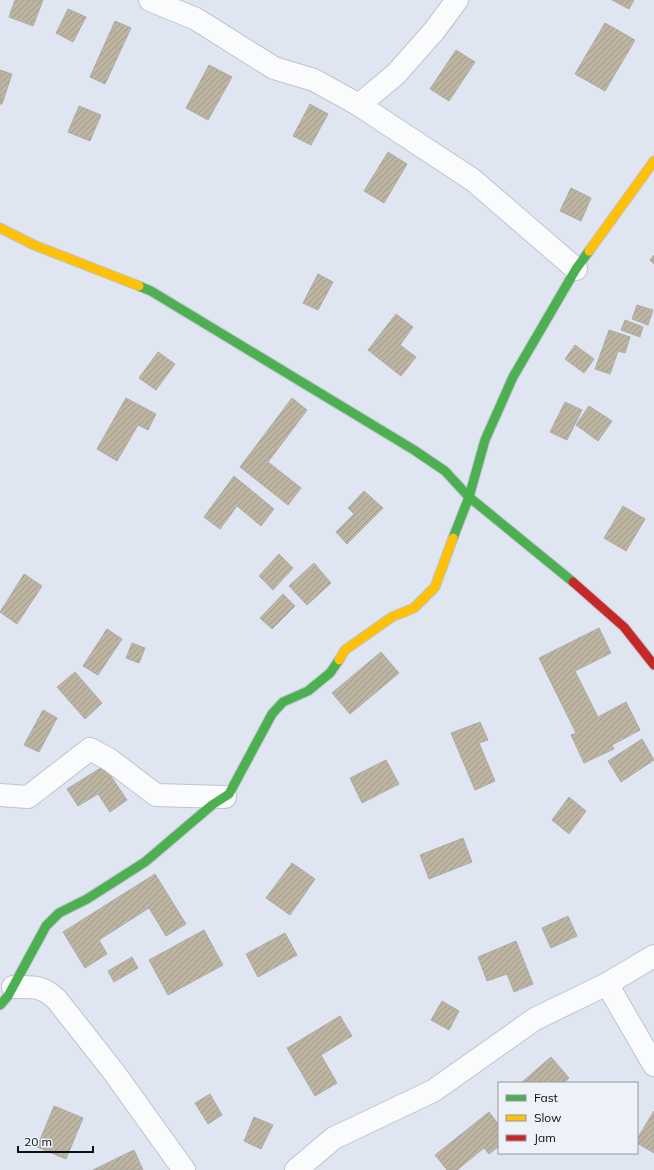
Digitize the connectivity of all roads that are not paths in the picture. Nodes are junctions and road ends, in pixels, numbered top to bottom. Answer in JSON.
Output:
{"nodes":[{"id":1,"x":150,"y":0,"type":"edge"},
{"id":2,"x":456,"y":0,"type":"edge"},
{"id":3,"x":359,"y":105,"type":"junction"},
{"id":4,"x":654,"y":160,"type":"edge"},
{"id":5,"x":0,"y":228,"type":"edge"},
{"id":6,"x":576,"y":269,"type":"junction"},
{"id":7,"x":469,"y":497,"type":"junction"},
{"id":8,"x":654,"y":665,"type":"edge"},
{"id":9,"x":0,"y":795,"type":"edge"},
{"id":10,"x":225,"y":797,"type":"junction"},
{"id":11,"x":654,"y":956,"type":"edge"},
{"id":12,"x":607,"y":984,"type":"junction"},
{"id":13,"x":13,"y":987,"type":"junction"},
{"id":14,"x":0,"y":1005,"type":"edge"},
{"id":15,"x":654,"y":1065,"type":"edge"},
{"id":16,"x":184,"y":1170,"type":"edge"},
{"id":17,"x":296,"y":1170,"type":"edge"}],
"edges":[{"from":1,"to":3,"type":"street"},
{"from":2,"to":3,"type":"street"},
{"from":3,"to":6,"type":"street"},
{"from":4,"to":6,"type":"street"},
{"from":5,"to":7,"type":"street"},
{"from":6,"to":7,"type":"street"},
{"from":7,"to":8,"type":"street"},
{"from":7,"to":10,"type":"street"},
{"from":9,"to":10,"type":"street"},
{"from":10,"to":13,"type":"street"},
{"from":11,"to":12,"type":"street"},
{"from":12,"to":15,"type":"street"},
{"from":12,"to":17,"type":"street"},
{"from":13,"to":14,"type":"street"},
{"from":13,"to":16,"type":"street"}]}
